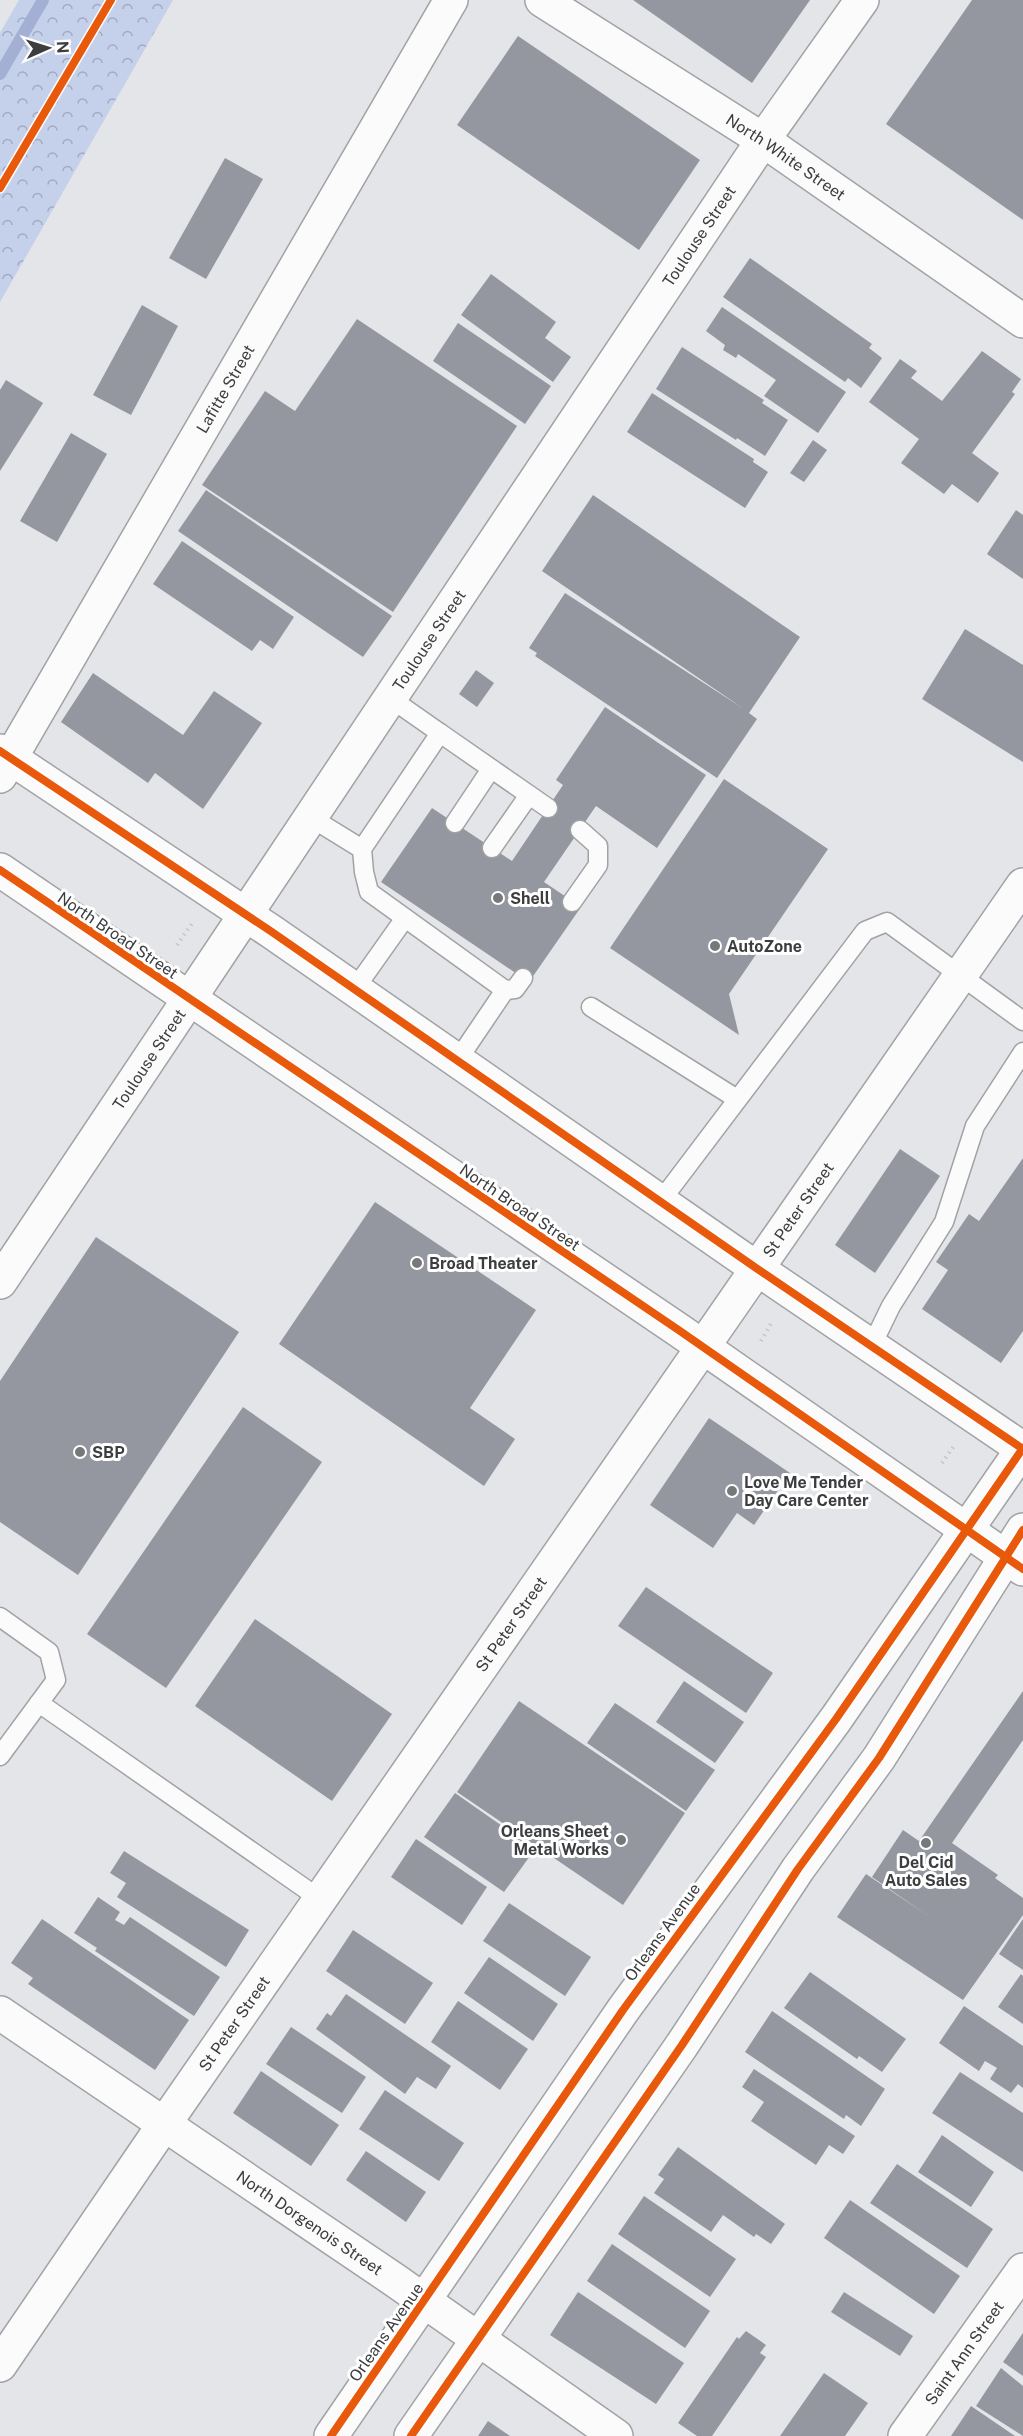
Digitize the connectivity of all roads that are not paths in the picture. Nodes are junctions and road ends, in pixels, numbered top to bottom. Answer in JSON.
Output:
{"nodes":[{"id":1,"x":451,"y":0,"type":"edge"},
{"id":2,"x":542,"y":0,"type":"edge"},
{"id":3,"x":862,"y":0,"type":"edge"},
{"id":4,"x":763,"y":141,"type":"junction"},
{"id":5,"x":1023,"y":321,"type":"edge"},
{"id":6,"x":390,"y":698,"type":"junction"},
{"id":7,"x":440,"y":733,"type":"junction"},
{"id":8,"x":3,"y":762,"type":"edge"},
{"id":9,"x":491,"y":768,"type":"junction"},
{"id":10,"x":529,"y":795,"type":"junction"},
{"id":11,"x":548,"y":808,"type":"dead end"},
{"id":12,"x":310,"y":817,"type":"junction"},
{"id":13,"x":455,"y":823,"type":"dead end"},
{"id":14,"x":580,"y":830,"type":"dead end"},
{"id":15,"x":492,"y":848,"type":"dead end"},
{"id":16,"x":362,"y":849,"type":"junction"},
{"id":17,"x":0,"y":870,"type":"edge"},
{"id":18,"x":1023,"y":885,"type":"edge"},
{"id":19,"x":572,"y":902,"type":"dead end"},
{"id":20,"x":401,"y":908,"type":"junction"},
{"id":21,"x":245,"y":914,"type":"junction"},
{"id":22,"x":961,"y":976,"type":"junction"},
{"id":23,"x":523,"y":978,"type":"dead end"},
{"id":24,"x":354,"y":990,"type":"junction"},
{"id":25,"x":505,"y":990,"type":"junction"},
{"id":26,"x":188,"y":999,"type":"junction"},
{"id":27,"x":591,"y":1007,"type":"dead end"},
{"id":28,"x":1023,"y":1021,"type":"edge"},
{"id":29,"x":1023,"y":1052,"type":"edge"},
{"id":30,"x":457,"y":1061,"type":"junction"},
{"id":31,"x":737,"y":1099,"type":"junction"},
{"id":32,"x":660,"y":1202,"type":"junction"},
{"id":33,"x":759,"y":1270,"type":"junction"},
{"id":34,"x":0,"y":1282,"type":"edge"},
{"id":35,"x":872,"y":1344,"type":"junction"},
{"id":36,"x":704,"y":1348,"type":"junction"},
{"id":37,"x":1023,"y":1449,"type":"edge"},
{"id":38,"x":966,"y":1530,"type":"junction"},
{"id":39,"x":1023,"y":1530,"type":"edge"},
{"id":40,"x":1015,"y":1563,"type":"edge"},
{"id":41,"x":0,"y":1617,"type":"edge"},
{"id":42,"x":39,"y":1703,"type":"junction"},
{"id":43,"x":0,"y":1756,"type":"edge"},
{"id":44,"x":320,"y":1899,"type":"junction"},
{"id":45,"x":0,"y":2013,"type":"edge"},
{"id":46,"x":165,"y":2123,"type":"junction"},
{"id":47,"x":1023,"y":2270,"type":"edge"},
{"id":48,"x":424,"y":2300,"type":"junction"},
{"id":49,"x":478,"y":2338,"type":"junction"},
{"id":50,"x":0,"y":2365,"type":"edge"},
{"id":51,"x":331,"y":2436,"type":"edge"},
{"id":52,"x":411,"y":2436,"type":"edge"},
{"id":53,"x":616,"y":2436,"type":"edge"},
{"id":54,"x":905,"y":2436,"type":"edge"}],
"edges":[{"from":1,"to":8,"type":"street","name":"Lafitte Street"},
{"from":2,"to":4,"type":"street","name":"North White Street"},
{"from":3,"to":4,"type":"street","name":"Toulouse Street"},
{"from":4,"to":5,"type":"street","name":"North White Street"},
{"from":4,"to":6,"type":"street","name":"Toulouse Street"},
{"from":6,"to":7,"type":"lane"},
{"from":6,"to":12,"type":"street","name":"Toulouse Street"},
{"from":7,"to":9,"type":"lane"},
{"from":7,"to":16,"type":"lane"},
{"from":8,"to":21,"type":"street"},
{"from":9,"to":10,"type":"lane"},
{"from":9,"to":13,"type":"lane"},
{"from":10,"to":11,"type":"lane"},
{"from":10,"to":15,"type":"lane"},
{"from":12,"to":16,"type":"lane"},
{"from":12,"to":21,"type":"street","name":"Toulouse Street"},
{"from":14,"to":19,"type":"lane"},
{"from":16,"to":20,"type":"lane"},
{"from":17,"to":26,"type":"street","name":"North Broad Street"},
{"from":18,"to":22,"type":"street","name":"St Peter Street"},
{"from":20,"to":24,"type":"lane"},
{"from":20,"to":25,"type":"lane"},
{"from":21,"to":24,"type":"street"},
{"from":21,"to":26,"type":"street","name":"Toulouse Street"},
{"from":22,"to":28,"type":"lane"},
{"from":22,"to":31,"type":"lane"},
{"from":22,"to":33,"type":"street","name":"St Peter Street"},
{"from":23,"to":25,"type":"lane"},
{"from":24,"to":30,"type":"street"},
{"from":25,"to":30,"type":"lane"},
{"from":26,"to":34,"type":"street","name":"Toulouse Street"},
{"from":26,"to":36,"type":"street","name":"North Broad Street"},
{"from":27,"to":31,"type":"lane"},
{"from":29,"to":35,"type":"lane"},
{"from":30,"to":32,"type":"street"},
{"from":31,"to":32,"type":"lane"},
{"from":32,"to":33,"type":"street"},
{"from":33,"to":35,"type":"street"},
{"from":33,"to":36,"type":"street","name":"St Peter Street"},
{"from":35,"to":37,"type":"street"},
{"from":36,"to":38,"type":"street","name":"North Broad Street"},
{"from":36,"to":44,"type":"street","name":"St Peter Street"},
{"from":37,"to":38,"type":"street","name":"Orleans Avenue"},
{"from":38,"to":40,"type":"street","name":"North Broad Street"},
{"from":38,"to":48,"type":"street","name":"Orleans Avenue"},
{"from":39,"to":40,"type":"street"},
{"from":40,"to":49,"type":"street"},
{"from":41,"to":42,"type":"lane"},
{"from":42,"to":43,"type":"lane"},
{"from":42,"to":44,"type":"lane"},
{"from":44,"to":46,"type":"street","name":"St Peter Street"},
{"from":45,"to":46,"type":"street","name":"North Dorgenois Street"},
{"from":46,"to":48,"type":"street","name":"North Dorgenois Street"},
{"from":46,"to":50,"type":"street","name":"St Peter Street"},
{"from":47,"to":54,"type":"street","name":"Saint Ann Street"},
{"from":48,"to":49,"type":"street","name":"North Dorgenois Street"},
{"from":48,"to":51,"type":"street","name":"Orleans Avenue"},
{"from":49,"to":52,"type":"street"},
{"from":49,"to":53,"type":"street","name":"North Dorgenois Street"}]}
